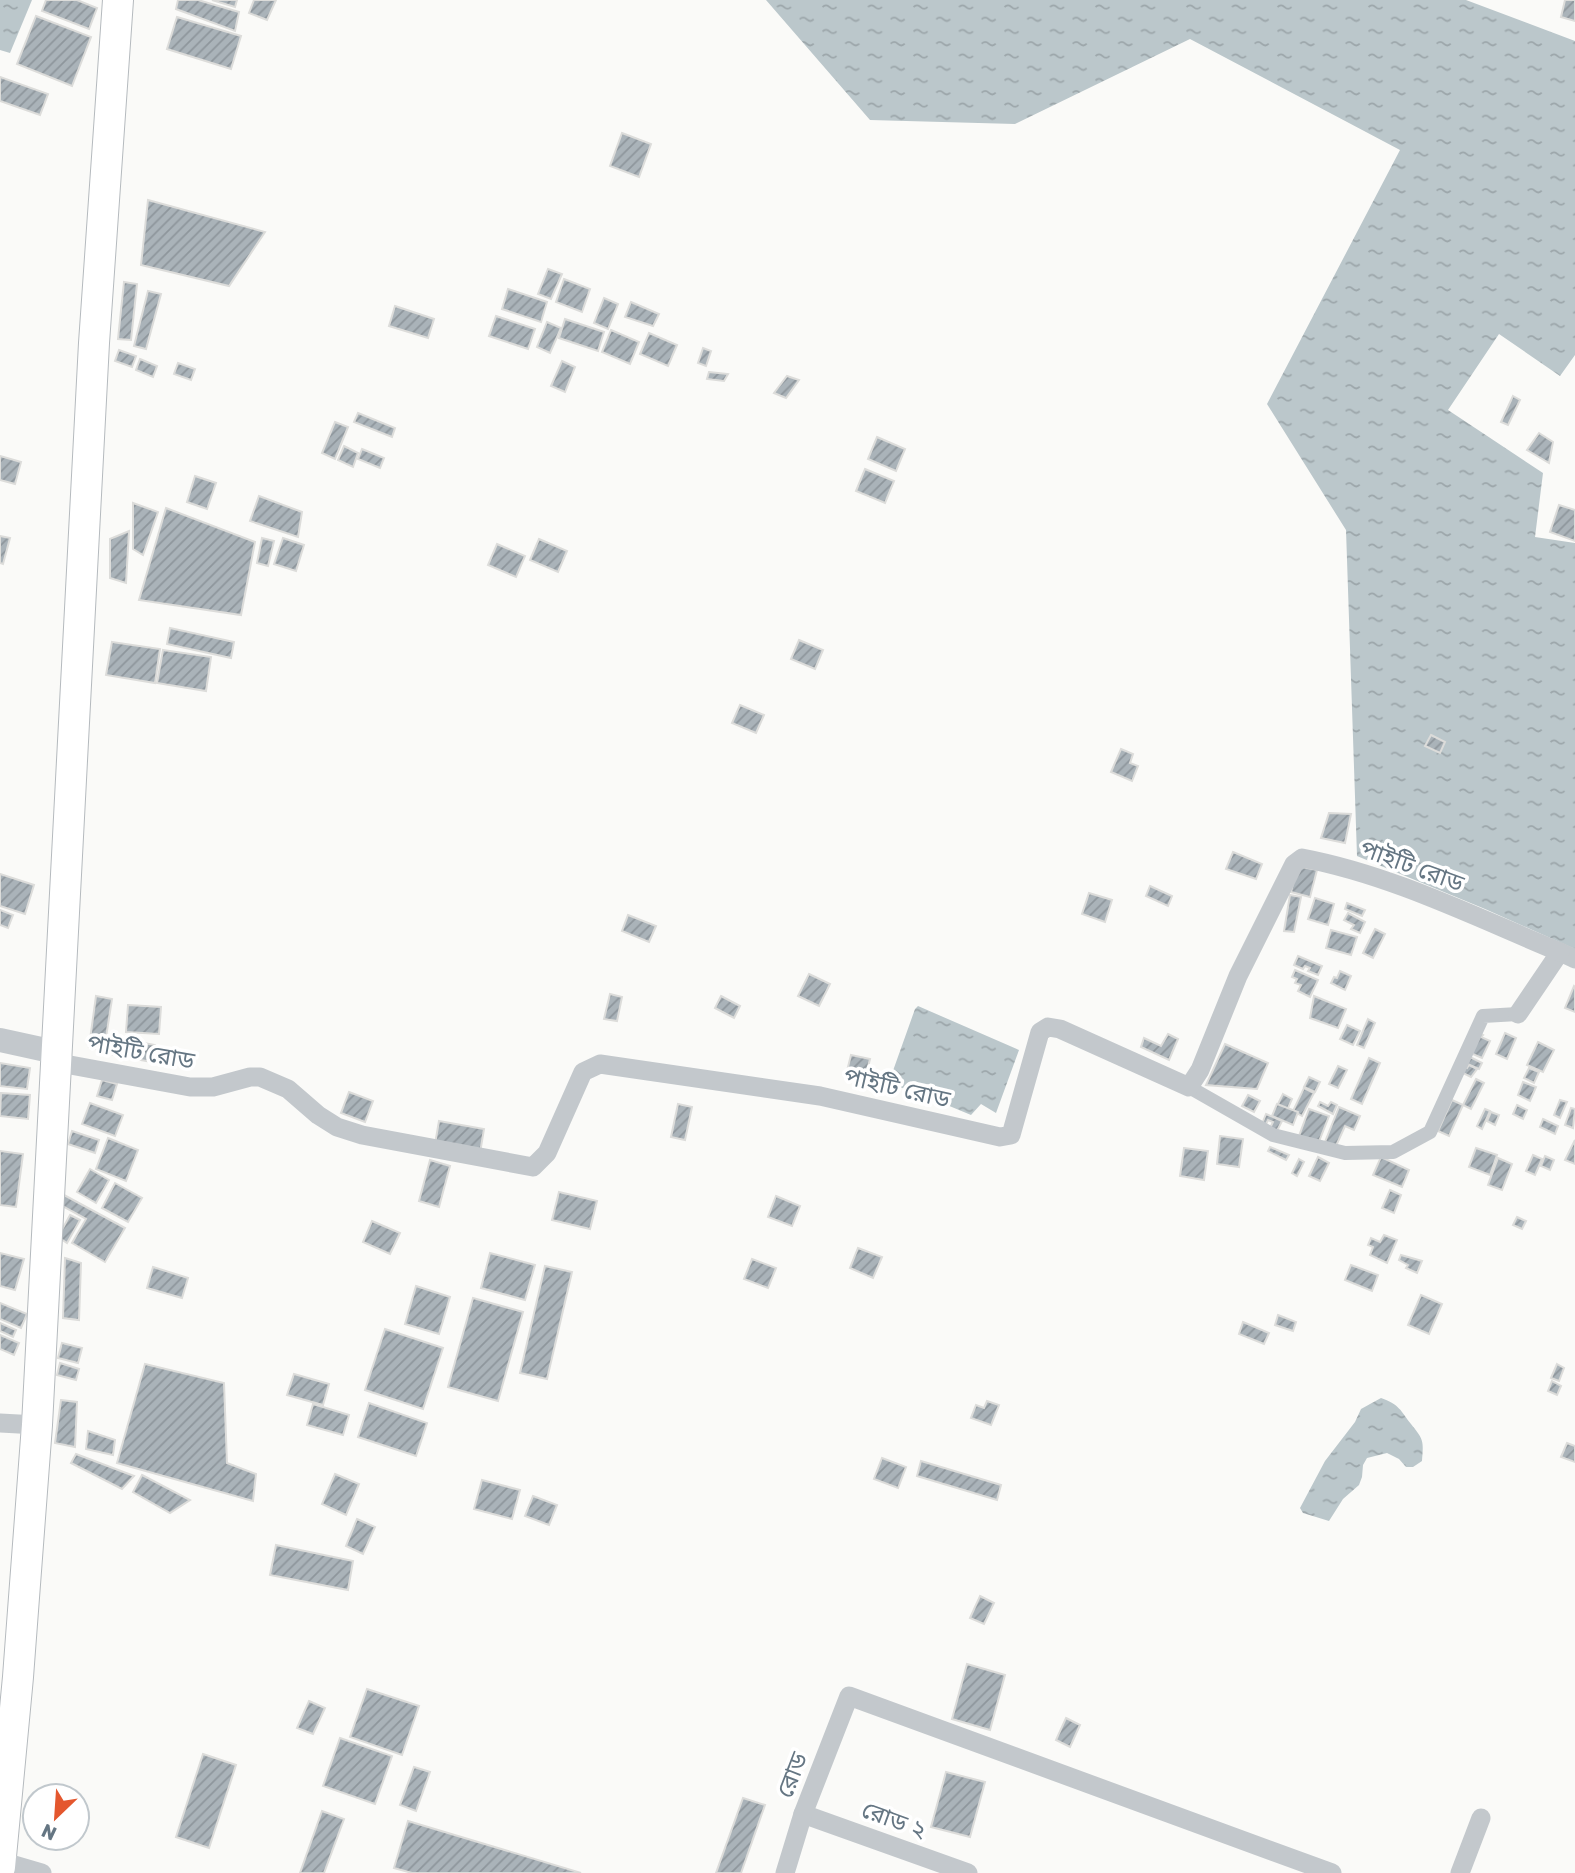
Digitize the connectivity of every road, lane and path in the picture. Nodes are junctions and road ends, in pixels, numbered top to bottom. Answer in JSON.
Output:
{"nodes":[{"id":1,"x":118,"y":0,"type":"edge"},
{"id":2,"x":1567,"y":956,"type":"edge"},
{"id":3,"x":1518,"y":1014,"type":"joint"},
{"id":4,"x":0,"y":1040,"type":"edge"},
{"id":5,"x":55,"y":1057,"type":"junction"},
{"id":6,"x":1189,"y":1087,"type":"junction"},
{"id":7,"x":0,"y":1423,"type":"edge"},
{"id":8,"x":37,"y":1425,"type":"junction"},
{"id":9,"x":803,"y":1814,"type":"junction"},
{"id":10,"x":1481,"y":1818,"type":"dead end"},
{"id":11,"x":1,"y":1861,"type":"edge"},
{"id":12,"x":0,"y":1867,"type":"edge"},
{"id":13,"x":42,"y":1873,"type":"edge"},
{"id":14,"x":785,"y":1873,"type":"edge"},
{"id":15,"x":968,"y":1873,"type":"edge"},
{"id":16,"x":1332,"y":1873,"type":"edge"},
{"id":17,"x":1461,"y":1873,"type":"edge"}],
"edges":[{"from":1,"to":5,"type":"main road"},
{"from":2,"to":3,"type":"street"},
{"from":2,"to":6,"type":"street","name":"পাইটি রোড"},
{"from":3,"to":6,"type":"street"},
{"from":4,"to":5,"type":"street"},
{"from":5,"to":6,"type":"street","name":"পাইটি রোড"},
{"from":5,"to":8,"type":"main road"},
{"from":7,"to":8,"type":"street"},
{"from":8,"to":11,"type":"main road"},
{"from":9,"to":14,"type":"street","name":"রোড"},
{"from":9,"to":15,"type":"street","name":"রোড ২"},
{"from":9,"to":16,"type":"street","name":"রোড"},
{"from":10,"to":17,"type":"street"},
{"from":11,"to":12,"type":"main road"},
{"from":11,"to":13,"type":"street"}]}
